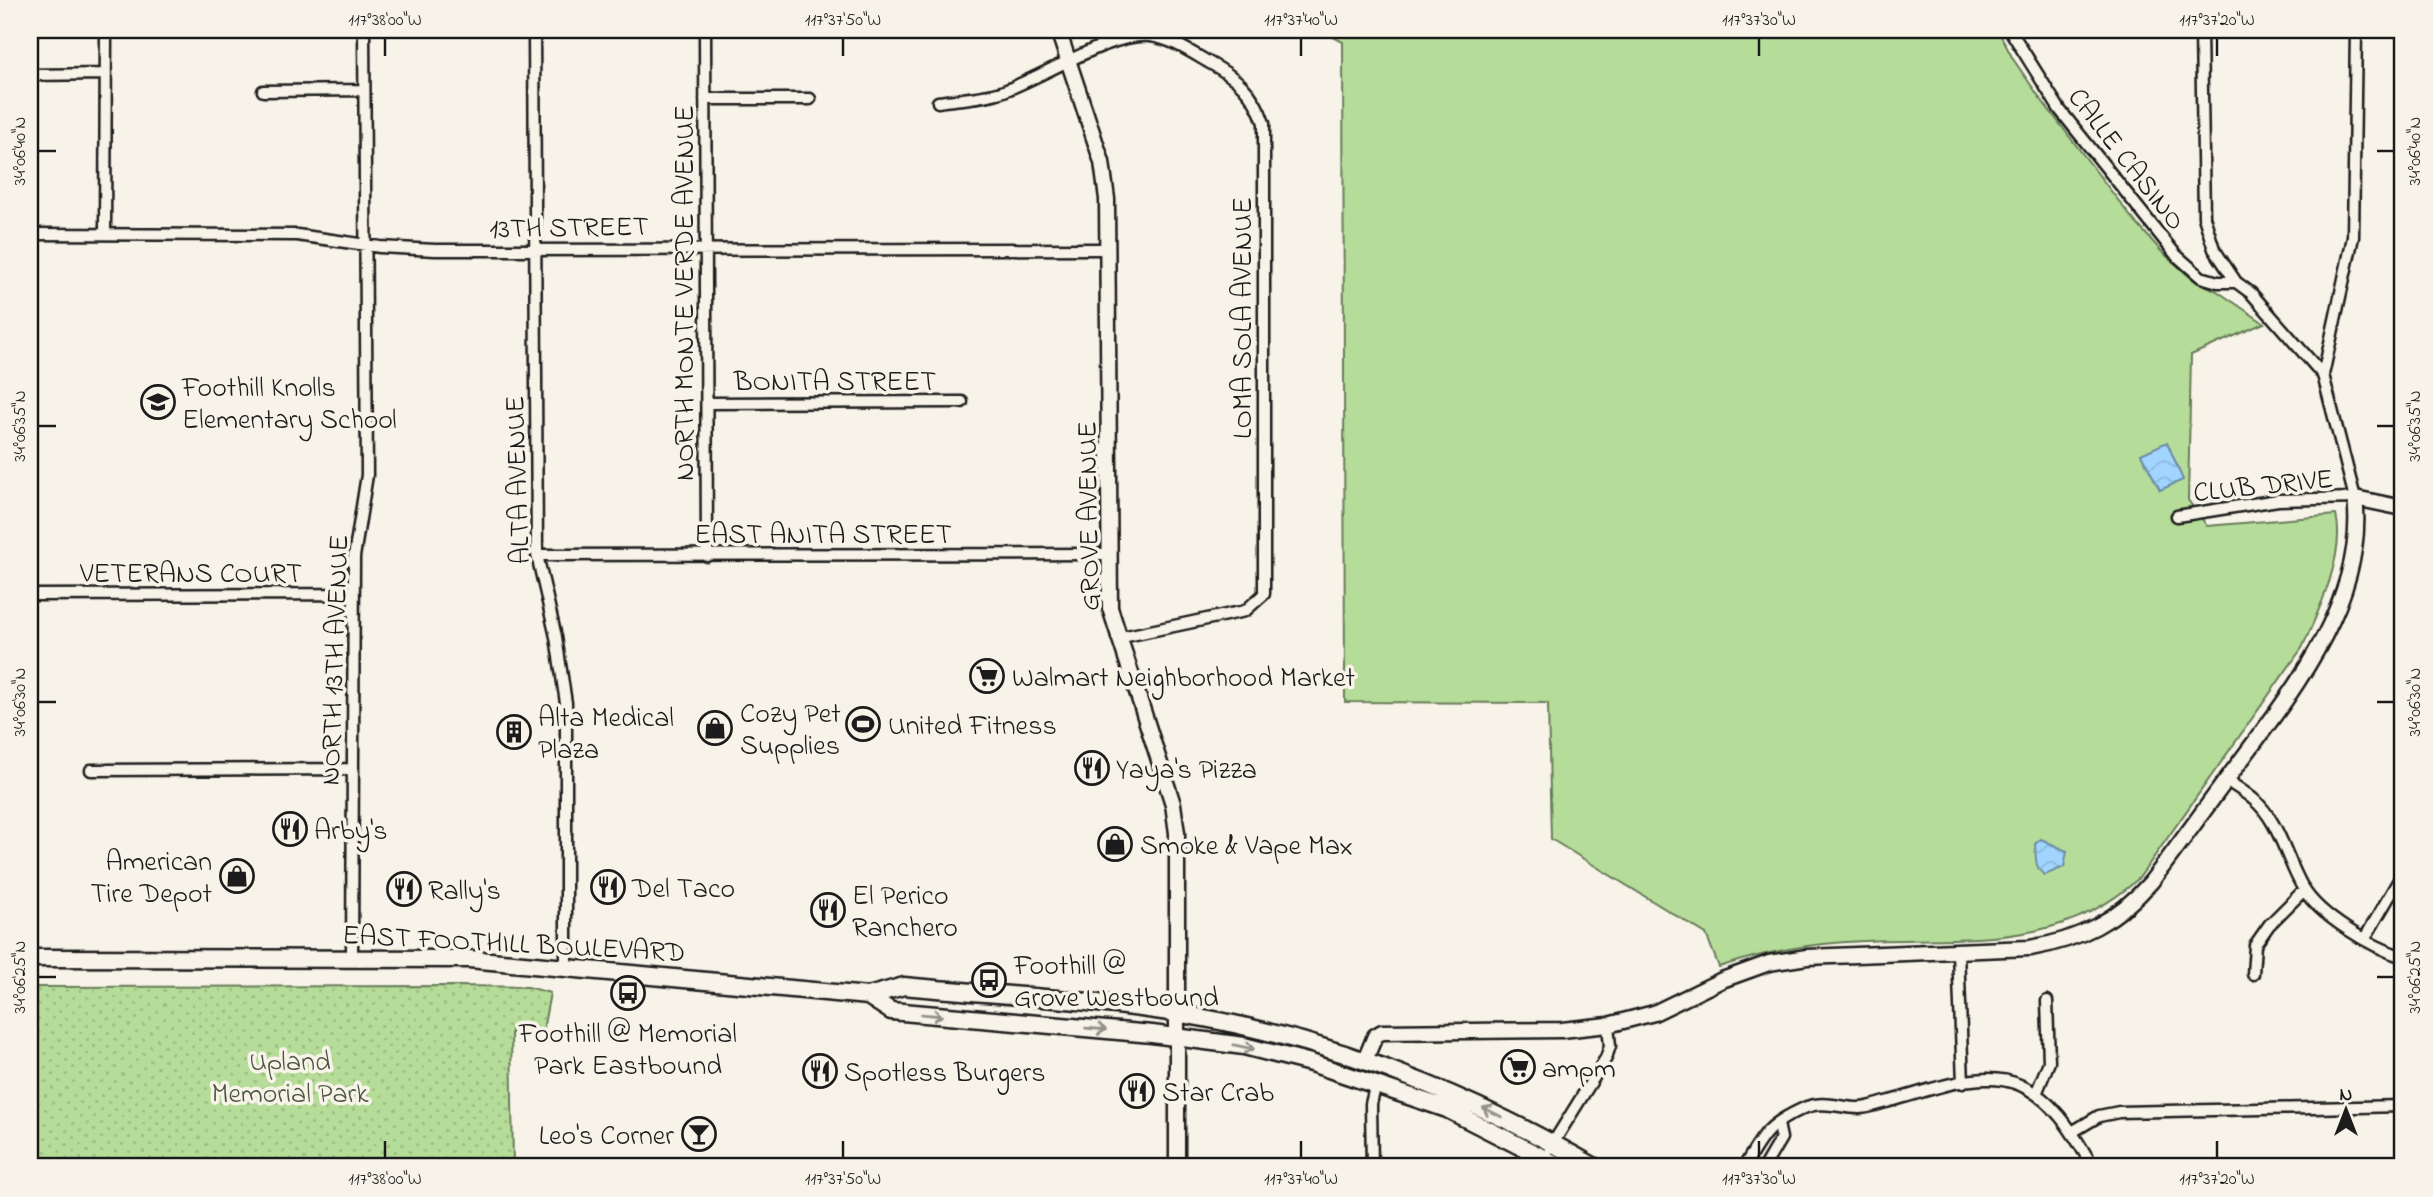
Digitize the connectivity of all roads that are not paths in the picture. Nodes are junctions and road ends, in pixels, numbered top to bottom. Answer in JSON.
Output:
{"nodes":[{"id":1,"x":106,"y":30,"type":"edge"},
{"id":2,"x":364,"y":30,"type":"edge"},
{"id":3,"x":534,"y":30,"type":"edge"},
{"id":4,"x":705,"y":30,"type":"edge"},
{"id":5,"x":1058,"y":30,"type":"edge"},
{"id":6,"x":2010,"y":30,"type":"edge"},
{"id":7,"x":2201,"y":30,"type":"edge"},
{"id":8,"x":2356,"y":30,"type":"edge"},
{"id":9,"x":1068,"y":63,"type":"junction"},
{"id":10,"x":106,"y":74,"type":"junction"},
{"id":11,"x":30,"y":75,"type":"edge"},
{"id":12,"x":364,"y":90,"type":"junction"},
{"id":13,"x":263,"y":91,"type":"dead end"},
{"id":14,"x":705,"y":99,"type":"junction"},
{"id":15,"x":810,"y":99,"type":"dead end"},
{"id":16,"x":938,"y":102,"type":"dead end"},
{"id":17,"x":30,"y":234,"type":"edge"},
{"id":18,"x":105,"y":234,"type":"junction"},
{"id":19,"x":364,"y":245,"type":"junction"},
{"id":20,"x":705,"y":248,"type":"junction"},
{"id":21,"x":534,"y":249,"type":"junction"},
{"id":22,"x":1109,"y":249,"type":"junction"},
{"id":23,"x":2236,"y":282,"type":"junction"},
{"id":24,"x":2323,"y":375,"type":"junction"},
{"id":25,"x":962,"y":402,"type":"dead end"},
{"id":26,"x":707,"y":403,"type":"junction"},
{"id":27,"x":2355,"y":498,"type":"junction"},
{"id":28,"x":2403,"y":508,"type":"edge"},
{"id":29,"x":2177,"y":516,"type":"dead end"},
{"id":30,"x":1110,"y":554,"type":"junction"},
{"id":31,"x":537,"y":555,"type":"junction"},
{"id":32,"x":707,"y":556,"type":"junction"},
{"id":33,"x":353,"y":594,"type":"junction"},
{"id":34,"x":30,"y":595,"type":"edge"},
{"id":35,"x":1117,"y":638,"type":"junction"},
{"id":36,"x":351,"y":769,"type":"junction"},
{"id":37,"x":91,"y":770,"type":"dead end"},
{"id":38,"x":2226,"y":780,"type":"junction"},
{"id":39,"x":2403,"y":873,"type":"edge"},
{"id":40,"x":2304,"y":890,"type":"junction"},
{"id":41,"x":2365,"y":938,"type":"junction"},
{"id":42,"x":1958,"y":952,"type":"junction"},
{"id":43,"x":352,"y":957,"type":"junction"},
{"id":44,"x":2403,"y":957,"type":"edge"},
{"id":45,"x":30,"y":958,"type":"edge"},
{"id":46,"x":566,"y":968,"type":"junction"},
{"id":47,"x":2253,"y":974,"type":"dead end"},
{"id":48,"x":868,"y":996,"type":"junction"},
{"id":49,"x":2047,"y":1001,"type":"dead end"},
{"id":50,"x":1176,"y":1013,"type":"junction"},
{"id":51,"x":1608,"y":1025,"type":"junction"},
{"id":52,"x":1176,"y":1037,"type":"junction"},
{"id":53,"x":1365,"y":1060,"type":"junction"},
{"id":54,"x":1376,"y":1083,"type":"junction"},
{"id":55,"x":1963,"y":1083,"type":"junction"},
{"id":56,"x":2036,"y":1094,"type":"junction"},
{"id":57,"x":2403,"y":1106,"type":"edge"},
{"id":58,"x":1778,"y":1124,"type":"junction"},
{"id":59,"x":2072,"y":1132,"type":"junction"},
{"id":60,"x":1757,"y":1145,"type":"junction"},
{"id":61,"x":1549,"y":1151,"type":"junction"},
{"id":62,"x":1772,"y":1153,"type":"junction"},
{"id":63,"x":1177,"y":1167,"type":"edge"},
{"id":64,"x":1372,"y":1167,"type":"edge"},
{"id":65,"x":1562,"y":1167,"type":"edge"},
{"id":66,"x":1595,"y":1167,"type":"edge"},
{"id":67,"x":1744,"y":1167,"type":"edge"},
{"id":68,"x":1764,"y":1167,"type":"edge"},
{"id":69,"x":2093,"y":1167,"type":"edge"}],
"edges":[{"from":1,"to":10,"type":"street"},
{"from":2,"to":12,"type":"street","name":"NORTH 13TH AVENUE"},
{"from":3,"to":21,"type":"street","name":"ALTA AVENUE"},
{"from":4,"to":14,"type":"street","name":"NORTH MONTE VERDE AVENUE"},
{"from":5,"to":9,"type":"street","name":"GROVE AVENUE"},
{"from":6,"to":23,"type":"street","name":"CALLE CASINO"},
{"from":7,"to":23,"type":"street"},
{"from":8,"to":24,"type":"street"},
{"from":9,"to":16,"type":"street","name":"LOMA SOLA AVENUE"},
{"from":9,"to":22,"type":"street","name":"GROVE AVENUE"},
{"from":9,"to":35,"type":"street","name":"LOMA SOLA AVENUE"},
{"from":10,"to":11,"type":"street"},
{"from":10,"to":18,"type":"street"},
{"from":12,"to":13,"type":"street"},
{"from":12,"to":19,"type":"street","name":"NORTH 13TH AVENUE"},
{"from":14,"to":15,"type":"street"},
{"from":14,"to":20,"type":"street","name":"NORTH MONTE VERDE AVENUE"},
{"from":17,"to":18,"type":"street","name":"13TH STREET"},
{"from":18,"to":19,"type":"street","name":"13TH STREET"},
{"from":19,"to":21,"type":"street","name":"13TH STREET"},
{"from":19,"to":33,"type":"street","name":"NORTH 13TH AVENUE"},
{"from":20,"to":21,"type":"street","name":"13TH STREET"},
{"from":20,"to":22,"type":"street","name":"13TH STREET"},
{"from":20,"to":26,"type":"street","name":"NORTH MONTE VERDE AVENUE"},
{"from":21,"to":31,"type":"street","name":"ALTA AVENUE"},
{"from":22,"to":30,"type":"street","name":"GROVE AVENUE"},
{"from":23,"to":24,"type":"street"},
{"from":24,"to":27,"type":"street"},
{"from":25,"to":26,"type":"street","name":"BONITA STREET"},
{"from":26,"to":32,"type":"street","name":"NORTH MONTE VERDE AVENUE"},
{"from":27,"to":28,"type":"street"},
{"from":27,"to":29,"type":"street","name":"CLUB DRIVE"},
{"from":27,"to":38,"type":"street"},
{"from":30,"to":32,"type":"street","name":"EAST ANITA STREET"},
{"from":30,"to":35,"type":"street","name":"GROVE AVENUE"},
{"from":31,"to":32,"type":"street","name":"EAST ANITA STREET"},
{"from":31,"to":46,"type":"street","name":"ALTA AVENUE"},
{"from":33,"to":34,"type":"street","name":"VETERANS COURT"},
{"from":33,"to":36,"type":"street","name":"NORTH 13TH AVENUE"},
{"from":35,"to":50,"type":"street","name":"GROVE AVENUE"},
{"from":36,"to":37,"type":"street"},
{"from":36,"to":43,"type":"street","name":"NORTH 13TH AVENUE"},
{"from":38,"to":40,"type":"street"},
{"from":38,"to":42,"type":"street"},
{"from":39,"to":41,"type":"street"},
{"from":40,"to":41,"type":"street"},
{"from":40,"to":47,"type":"street"},
{"from":41,"to":44,"type":"street"},
{"from":42,"to":51,"type":"street"},
{"from":42,"to":55,"type":"street"},
{"from":43,"to":45,"type":"main road","name":"EAST FOOTHILL BOULEVARD"},
{"from":43,"to":46,"type":"main road","name":"EAST FOOTHILL BOULEVARD"},
{"from":46,"to":48,"type":"main road","name":"EAST FOOTHILL BOULEVARD"},
{"from":48,"to":50,"type":"main road","name":"EAST FOOTHILL BOULEVARD"},
{"from":48,"to":52,"type":"main road","name":"EAST FOOTHILL BOULEVARD","one_way":true},
{"from":49,"to":56,"type":"street"},
{"from":50,"to":52,"type":"street","name":"GROVE AVENUE"},
{"from":50,"to":53,"type":"main road","name":"EAST FOOTHILL BOULEVARD"},
{"from":51,"to":53,"type":"street"},
{"from":51,"to":61,"type":"street"},
{"from":52,"to":54,"type":"main road","name":"EAST FOOTHILL BOULEVARD","one_way":true},
{"from":52,"to":63,"type":"street","name":"GROVE AVENUE"},
{"from":61,"to":53,"type":"main road","name":"EAST FOOTHILL BOULEVARD","one_way":true},
{"from":54,"to":61,"type":"main road","name":"EAST FOOTHILL BOULEVARD"},
{"from":54,"to":64,"type":"street"},
{"from":55,"to":56,"type":"street"},
{"from":55,"to":58,"type":"street"},
{"from":56,"to":59,"type":"street"},
{"from":57,"to":59,"type":"street"},
{"from":58,"to":60,"type":"street"},
{"from":58,"to":62,"type":"street"},
{"from":59,"to":69,"type":"street"},
{"from":60,"to":62,"type":"street"},
{"from":60,"to":67,"type":"street"},
{"from":61,"to":65,"type":"main road"},
{"from":61,"to":66,"type":"main road"},
{"from":62,"to":68,"type":"street"}]}
